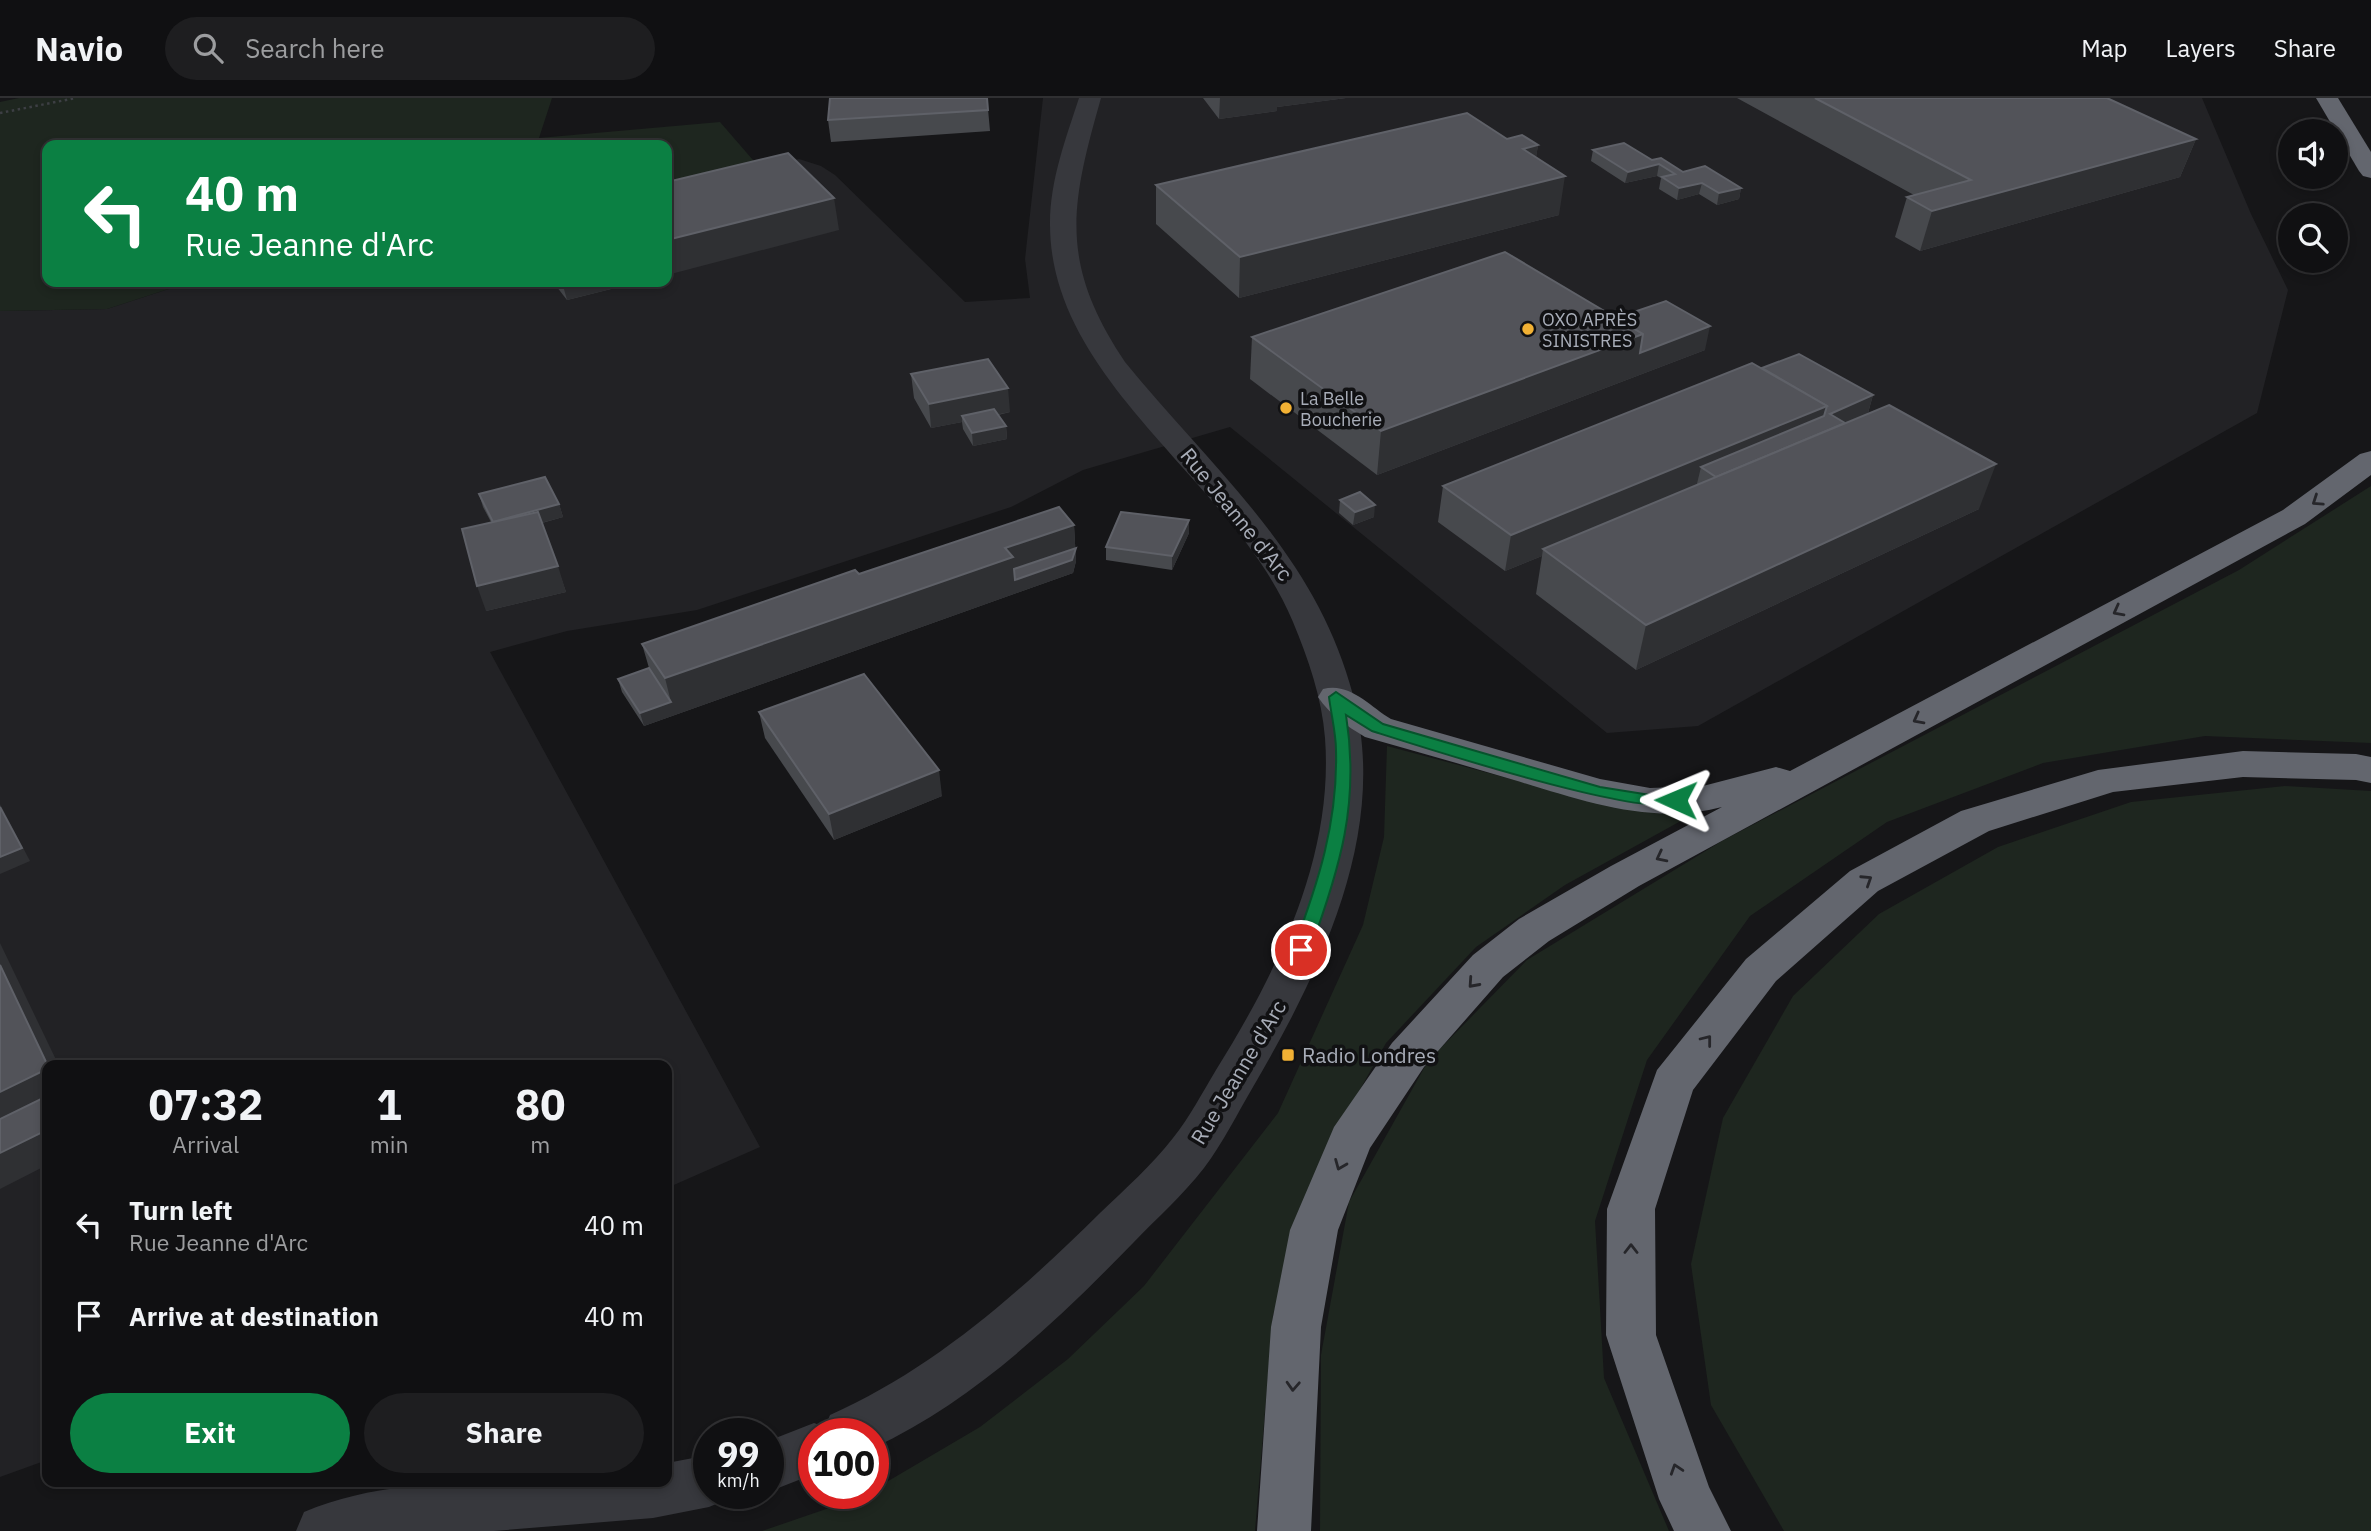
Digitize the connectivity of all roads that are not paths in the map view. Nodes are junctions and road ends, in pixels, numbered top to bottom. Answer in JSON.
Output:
{"nodes":[{"id":1,"x":1090,"y":98,"type":"edge"},
{"id":2,"x":2327,"y":98,"type":"edge"},
{"id":3,"x":2371,"y":171,"type":"edge"},
{"id":4,"x":2371,"y":460,"type":"edge"},
{"id":5,"x":1336,"y":697,"type":"junction"},
{"id":6,"x":1829,"y":766,"type":"junction"},
{"id":7,"x":2371,"y":770,"type":"edge"},
{"id":8,"x":882,"y":1418,"type":"edge"},
{"id":9,"x":693,"y":1484,"type":"edge"},
{"id":10,"x":323,"y":1531,"type":"edge"},
{"id":11,"x":1284,"y":1531,"type":"edge"},
{"id":12,"x":1704,"y":1531,"type":"edge"}],
"edges":[{"from":1,"to":5,"type":"street","name":"Rue Jeanne d'Arc"},
{"from":2,"to":3,"type":"highway"},
{"from":4,"to":6,"type":"highway","one_way":true},
{"from":5,"to":6,"type":"highway"},
{"from":5,"to":8,"type":"street","name":"Rue Jeanne d'Arc"},
{"from":6,"to":11,"type":"highway","one_way":true},
{"from":12,"to":7,"type":"highway","one_way":true},
{"from":9,"to":10,"type":"street"}]}
